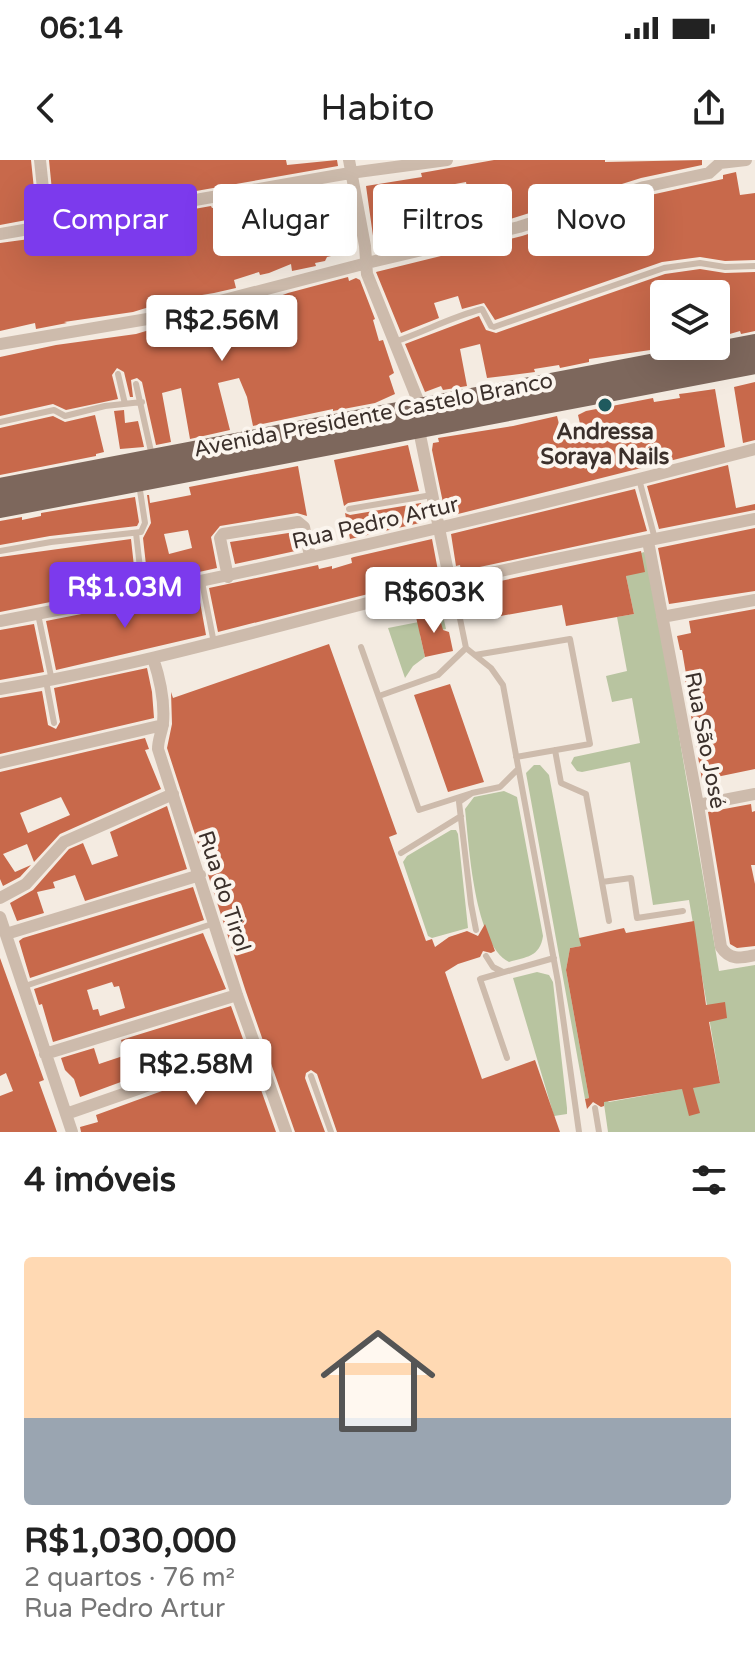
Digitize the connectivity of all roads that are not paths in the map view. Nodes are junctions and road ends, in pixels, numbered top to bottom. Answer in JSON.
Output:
{"nodes":[{"id":1,"x":40,"y":160,"type":"edge"},
{"id":2,"x":447,"y":160,"type":"edge"},
{"id":3,"x":746,"y":160,"type":"edge"},
{"id":4,"x":720,"y":161,"type":"edge"},
{"id":5,"x":349,"y":167,"type":"edge"},
{"id":6,"x":43,"y":184,"type":"edge"},
{"id":7,"x":197,"y":197,"type":"edge"},
{"id":8,"x":24,"y":230,"type":"edge"},
{"id":9,"x":0,"y":234,"type":"edge"},
{"id":10,"x":367,"y":263,"type":"junction"},
{"id":11,"x":755,"y":266,"type":"edge"},
{"id":12,"x":394,"y":342,"type":"junction"},
{"id":13,"x":0,"y":344,"type":"edge"},
{"id":14,"x":755,"y":344,"type":"edge"},
{"id":15,"x":730,"y":357,"type":"edge"},
{"id":16,"x":725,"y":360,"type":"junction"},
{"id":17,"x":755,"y":364,"type":"edge"},
{"id":18,"x":118,"y":374,"type":"dead end"},
{"id":19,"x":136,"y":384,"type":"dead end"},
{"id":20,"x":142,"y":402,"type":"junction"},
{"id":21,"x":125,"y":404,"type":"junction"},
{"id":22,"x":421,"y":408,"type":"junction"},
{"id":23,"x":0,"y":422,"type":"edge"},
{"id":24,"x":420,"y":430,"type":"junction"},
{"id":25,"x":755,"y":449,"type":"edge"},
{"id":26,"x":142,"y":469,"type":"junction"},
{"id":27,"x":639,"y":479,"type":"junction"},
{"id":28,"x":0,"y":488,"type":"edge"},
{"id":29,"x":432,"y":495,"type":"junction"},
{"id":30,"x":0,"y":508,"type":"edge"},
{"id":31,"x":349,"y":509,"type":"dead end"},
{"id":32,"x":755,"y":519,"type":"edge"},
{"id":33,"x":439,"y":526,"type":"junction"},
{"id":34,"x":136,"y":533,"type":"junction"},
{"id":35,"x":651,"y":540,"type":"junction"},
{"id":36,"x":0,"y":551,"type":"edge"},
{"id":37,"x":310,"y":556,"type":"junction"},
{"id":38,"x":228,"y":577,"type":"junction"},
{"id":39,"x":202,"y":582,"type":"junction"},
{"id":40,"x":452,"y":585,"type":"junction"},
{"id":41,"x":143,"y":594,"type":"junction"},
{"id":42,"x":755,"y":600,"type":"edge"},
{"id":43,"x":457,"y":604,"type":"dead end"},
{"id":44,"x":38,"y":614,"type":"junction"},
{"id":45,"x":662,"y":617,"type":"junction"},
{"id":46,"x":0,"y":621,"type":"edge"},
{"id":47,"x":214,"y":643,"type":"junction"},
{"id":48,"x":361,"y":647,"type":"dead end"},
{"id":49,"x":466,"y":648,"type":"junction"},
{"id":50,"x":475,"y":655,"type":"junction"},
{"id":51,"x":153,"y":658,"type":"junction"},
{"id":52,"x":49,"y":681,"type":"junction"},
{"id":53,"x":0,"y":689,"type":"edge"},
{"id":54,"x":379,"y":696,"type":"junction"},
{"id":55,"x":54,"y":723,"type":"dead end"},
{"id":56,"x":163,"y":725,"type":"junction"},
{"id":57,"x":555,"y":750,"type":"junction"},
{"id":58,"x":516,"y":757,"type":"junction"},
{"id":59,"x":0,"y":763,"type":"edge"},
{"id":60,"x":518,"y":769,"type":"junction"},
{"id":61,"x":472,"y":793,"type":"junction"},
{"id":62,"x":173,"y":794,"type":"junction"},
{"id":63,"x":755,"y":794,"type":"edge"},
{"id":64,"x":698,"y":805,"type":"junction"},
{"id":65,"x":461,"y":816,"type":"junction"},
{"id":66,"x":401,"y":853,"type":"dead end"},
{"id":67,"x":200,"y":875,"type":"junction"},
{"id":68,"x":602,"y":882,"type":"junction"},
{"id":69,"x":0,"y":898,"type":"edge"},
{"id":70,"x":683,"y":911,"type":"dead end"},
{"id":71,"x":609,"y":921,"type":"dead end"},
{"id":72,"x":215,"y":923,"type":"junction"},
{"id":73,"x":2,"y":926,"type":"edge"},
{"id":74,"x":476,"y":930,"type":"dead end"},
{"id":75,"x":755,"y":955,"type":"edge"},
{"id":76,"x":486,"y":956,"type":"dead end"},
{"id":77,"x":554,"y":958,"type":"junction"},
{"id":78,"x":503,"y":972,"type":"junction"},
{"id":79,"x":23,"y":986,"type":"junction"},
{"id":80,"x":237,"y":995,"type":"junction"},
{"id":81,"x":256,"y":1048,"type":"junction"},
{"id":82,"x":45,"y":1054,"type":"junction"},
{"id":83,"x":507,"y":1058,"type":"dead end"},
{"id":84,"x":311,"y":1076,"type":"dead end"},
{"id":85,"x":595,"y":1108,"type":"dead end"},
{"id":86,"x":66,"y":1114,"type":"junction"},
{"id":87,"x":72,"y":1132,"type":"edge"},
{"id":88,"x":286,"y":1132,"type":"edge"},
{"id":89,"x":331,"y":1132,"type":"edge"},
{"id":90,"x":579,"y":1132,"type":"edge"},
{"id":91,"x":599,"y":1132,"type":"edge"}],
"edges":[{"from":1,"to":6,"type":"street"},
{"from":2,"to":5,"type":"street"},
{"from":3,"to":4,"type":"street"},
{"from":4,"to":10,"type":"street"},
{"from":5,"to":7,"type":"street"},
{"from":5,"to":10,"type":"street"},
{"from":8,"to":9,"type":"street"},
{"from":10,"to":12,"type":"street"},
{"from":10,"to":13,"type":"street"},
{"from":11,"to":12,"type":"lane"},
{"from":12,"to":22,"type":"street"},
{"from":14,"to":15,"type":"main road","name":"Avenida Presidente Castelo Branco"},
{"from":16,"to":17,"type":"main road","name":"Avenida Presidente Castelo Branco"},
{"from":16,"to":22,"type":"main road","name":"Avenida Presidente Castelo Branco"},
{"from":16,"to":24,"type":"main road","name":"Avenida Presidente Castelo Branco"},
{"from":18,"to":21,"type":"lane"},
{"from":19,"to":20,"type":"lane"},
{"from":20,"to":21,"type":"lane"},
{"from":20,"to":26,"type":"lane"},
{"from":21,"to":23,"type":"lane"},
{"from":22,"to":24,"type":"street"},
{"from":22,"to":26,"type":"main road","name":"Avenida Presidente Castelo Branco"},
{"from":24,"to":26,"type":"main road","name":"Avenida Presidente Castelo Branco"},
{"from":24,"to":29,"type":"street"},
{"from":25,"to":27,"type":"street","name":"Rua Pedro Artur"},
{"from":26,"to":28,"type":"main road","name":"Avenida Presidente Castelo Branco"},
{"from":26,"to":30,"type":"main road","name":"Avenida Presidente Castelo Branco"},
{"from":26,"to":34,"type":"lane"},
{"from":27,"to":33,"type":"street","name":"Rua Pedro Artur"},
{"from":27,"to":35,"type":"lane"},
{"from":29,"to":31,"type":"lane"},
{"from":29,"to":33,"type":"street"},
{"from":32,"to":35,"type":"street"},
{"from":33,"to":37,"type":"street","name":"Rua Pedro Artur"},
{"from":33,"to":40,"type":"street"},
{"from":34,"to":36,"type":"lane"},
{"from":34,"to":41,"type":"lane"},
{"from":35,"to":40,"type":"street"},
{"from":35,"to":45,"type":"street","name":"Rua São José"},
{"from":37,"to":38,"type":"street","name":"Rua Pedro Artur"},
{"from":37,"to":38,"type":"street"},
{"from":38,"to":39,"type":"street","name":"Rua Pedro Artur"},
{"from":39,"to":41,"type":"street","name":"Rua Pedro Artur"},
{"from":39,"to":47,"type":"lane"},
{"from":40,"to":47,"type":"street"},
{"from":41,"to":44,"type":"street","name":"Rua Pedro Artur"},
{"from":42,"to":45,"type":"street"},
{"from":43,"to":49,"type":"lane"},
{"from":44,"to":46,"type":"street","name":"Rua Pedro Artur"},
{"from":44,"to":52,"type":"lane"},
{"from":45,"to":64,"type":"street","name":"Rua São José"},
{"from":47,"to":51,"type":"street"},
{"from":48,"to":54,"type":"lane"},
{"from":49,"to":50,"type":"lane"},
{"from":49,"to":54,"type":"lane"},
{"from":50,"to":57,"type":"lane"},
{"from":50,"to":58,"type":"lane"},
{"from":51,"to":52,"type":"street"},
{"from":51,"to":56,"type":"street","name":"Rua do Tirol"},
{"from":52,"to":53,"type":"street"},
{"from":52,"to":55,"type":"lane"},
{"from":54,"to":61,"type":"lane"},
{"from":56,"to":59,"type":"street"},
{"from":56,"to":62,"type":"street","name":"Rua do Tirol"},
{"from":57,"to":58,"type":"lane"},
{"from":57,"to":68,"type":"lane"},
{"from":58,"to":60,"type":"lane"},
{"from":60,"to":61,"type":"lane"},
{"from":60,"to":77,"type":"lane"},
{"from":61,"to":65,"type":"lane"},
{"from":62,"to":67,"type":"street","name":"Rua do Tirol"},
{"from":62,"to":69,"type":"street"},
{"from":63,"to":64,"type":"street"},
{"from":64,"to":75,"type":"street","name":"Rua São José"},
{"from":65,"to":66,"type":"lane"},
{"from":65,"to":74,"type":"lane"},
{"from":67,"to":72,"type":"street","name":"Rua do Tirol"},
{"from":67,"to":73,"type":"street"},
{"from":68,"to":70,"type":"lane"},
{"from":68,"to":71,"type":"lane"},
{"from":72,"to":79,"type":"lane"},
{"from":72,"to":80,"type":"street","name":"Rua do Tirol"},
{"from":73,"to":79,"type":"street"},
{"from":76,"to":78,"type":"lane"},
{"from":77,"to":78,"type":"lane"},
{"from":77,"to":90,"type":"lane"},
{"from":78,"to":83,"type":"lane"},
{"from":79,"to":82,"type":"street"},
{"from":80,"to":81,"type":"street","name":"Rua do Tirol"},
{"from":80,"to":82,"type":"street"},
{"from":81,"to":86,"type":"street"},
{"from":81,"to":88,"type":"street","name":"Rua do Tirol"},
{"from":82,"to":86,"type":"street"},
{"from":84,"to":89,"type":"lane"},
{"from":85,"to":91,"type":"lane"},
{"from":86,"to":87,"type":"street"}]}
